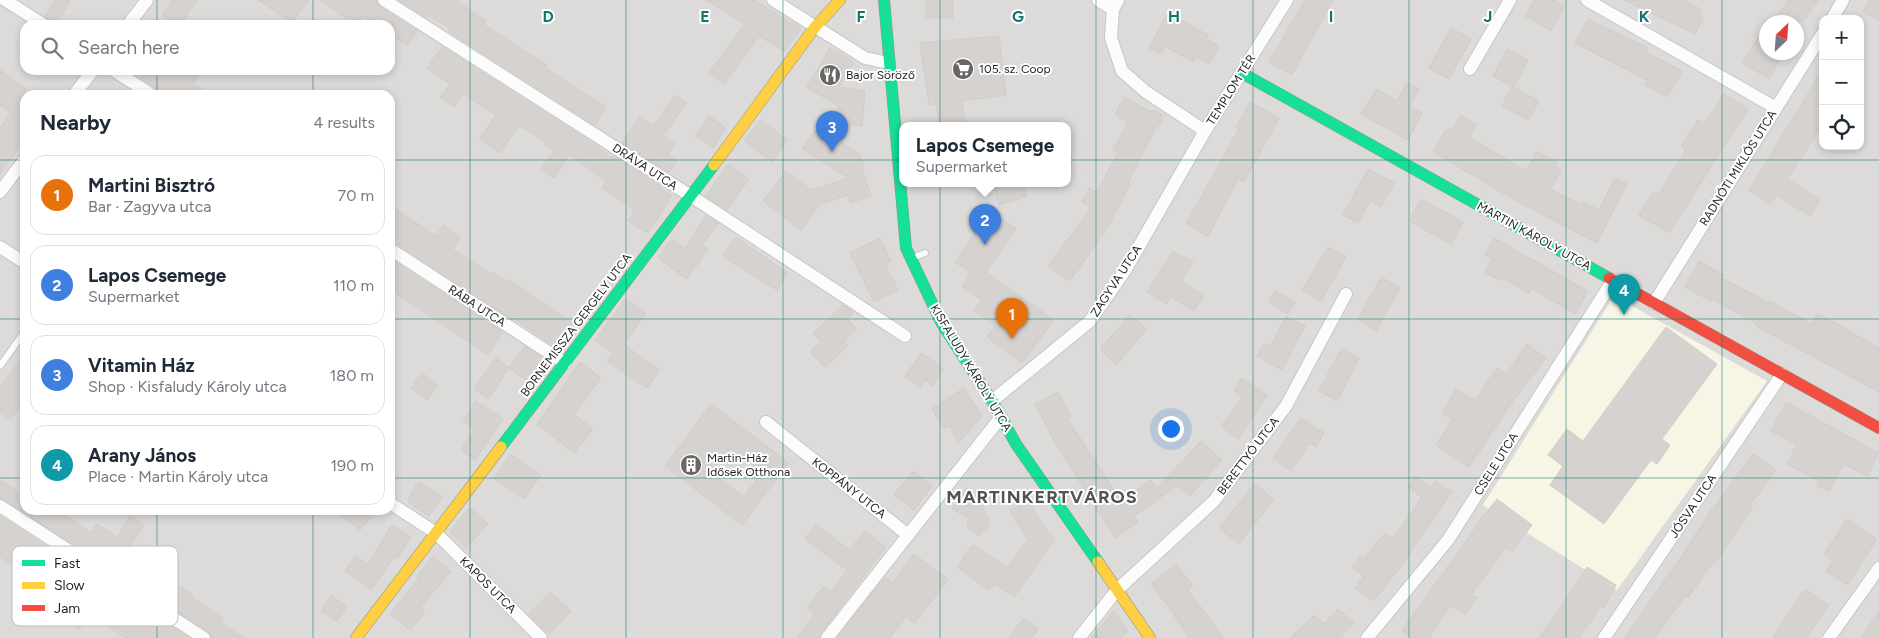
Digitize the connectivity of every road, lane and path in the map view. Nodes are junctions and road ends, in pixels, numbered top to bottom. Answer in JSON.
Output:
{"nodes":[{"id":1,"x":5,"y":0,"type":"edge"},
{"id":2,"x":147,"y":0,"type":"edge"},
{"id":3,"x":384,"y":0,"type":"edge"},
{"id":4,"x":773,"y":0,"type":"edge"},
{"id":5,"x":840,"y":0,"type":"edge"},
{"id":6,"x":884,"y":0,"type":"edge"},
{"id":7,"x":1098,"y":0,"type":"edge"},
{"id":8,"x":1287,"y":0,"type":"edge"},
{"id":9,"x":1510,"y":0,"type":"edge"},
{"id":10,"x":1587,"y":0,"type":"edge"},
{"id":11,"x":1843,"y":0,"type":"edge"},
{"id":12,"x":1116,"y":5,"type":"edge"},
{"id":13,"x":1834,"y":15,"type":"edge"},
{"id":14,"x":36,"y":20,"type":"edge"},
{"id":15,"x":132,"y":20,"type":"edge"},
{"id":16,"x":815,"y":27,"type":"junction"},
{"id":17,"x":1819,"y":39,"type":"edge"},
{"id":18,"x":889,"y":63,"type":"junction"},
{"id":19,"x":1470,"y":69,"type":"dead end"},
{"id":20,"x":1242,"y":73,"type":"junction"},
{"id":21,"x":89,"y":75,"type":"edge"},
{"id":22,"x":121,"y":75,"type":"edge"},
{"id":23,"x":78,"y":90,"type":"edge"},
{"id":24,"x":144,"y":90,"type":"edge"},
{"id":25,"x":1776,"y":108,"type":"junction"},
{"id":26,"x":1206,"y":131,"type":"junction"},
{"id":27,"x":20,"y":166,"type":"edge"},
{"id":28,"x":899,"y":172,"type":"edge"},
{"id":29,"x":900,"y":187,"type":"edge"},
{"id":30,"x":0,"y":192,"type":"edge"},
{"id":31,"x":691,"y":196,"type":"junction"},
{"id":32,"x":0,"y":247,"type":"edge"},
{"id":33,"x":395,"y":252,"type":"edge"},
{"id":34,"x":925,"y":253,"type":"dead end"},
{"id":35,"x":911,"y":258,"type":"junction"},
{"id":36,"x":20,"y":260,"type":"edge"},
{"id":37,"x":1612,"y":280,"type":"junction"},
{"id":38,"x":1346,"y":294,"type":"dead end"},
{"id":39,"x":1654,"y":303,"type":"junction"},
{"id":40,"x":905,"y":336,"type":"dead end"},
{"id":41,"x":20,"y":338,"type":"edge"},
{"id":42,"x":565,"y":362,"type":"junction"},
{"id":43,"x":0,"y":366,"type":"edge"},
{"id":44,"x":1782,"y":374,"type":"junction"},
{"id":45,"x":992,"y":401,"type":"junction"},
{"id":46,"x":1001,"y":416,"type":"junction"},
{"id":47,"x":766,"y":422,"type":"dead end"},
{"id":48,"x":1879,"y":428,"type":"edge"},
{"id":49,"x":0,"y":506,"type":"edge"},
{"id":50,"x":395,"y":506,"type":"edge"},
{"id":51,"x":436,"y":533,"type":"junction"},
{"id":52,"x":908,"y":534,"type":"junction"},
{"id":53,"x":62,"y":546,"type":"edge"},
{"id":54,"x":1879,"y":568,"type":"edge"},
{"id":55,"x":1117,"y":590,"type":"junction"},
{"id":56,"x":178,"y":621,"type":"edge"},
{"id":57,"x":204,"y":638,"type":"edge"},
{"id":58,"x":356,"y":638,"type":"edge"},
{"id":59,"x":541,"y":638,"type":"edge"},
{"id":60,"x":828,"y":638,"type":"edge"},
{"id":61,"x":1079,"y":638,"type":"edge"},
{"id":62,"x":1150,"y":638,"type":"edge"},
{"id":63,"x":1367,"y":638,"type":"edge"},
{"id":64,"x":1604,"y":638,"type":"edge"},
{"id":65,"x":1829,"y":638,"type":"edge"}],
"edges":[{"from":1,"to":14,"type":"street"},
{"from":2,"to":15,"type":"street"},
{"from":3,"to":31,"type":"street","name":"DRÁVA UTCA"},
{"from":4,"to":16,"type":"street"},
{"from":5,"to":16,"type":"street"},
{"from":6,"to":18,"type":"street","name":"KISFALUDY KÁROLY UTCA"},
{"from":7,"to":12,"type":"street"},
{"from":8,"to":20,"type":"street","name":"TEMPLOM TÉR"},
{"from":9,"to":19,"type":"street"},
{"from":10,"to":25,"type":"street"},
{"from":11,"to":13,"type":"street"},
{"from":12,"to":26,"type":"street","name":"TEMPLOM TÉR"},
{"from":16,"to":18,"type":"street"},
{"from":16,"to":31,"type":"street","name":"BORNEMISSZA GERGELY UTCA"},
{"from":17,"to":25,"type":"street","name":"RADNÓTI MIKLÓS UTCA"},
{"from":18,"to":28,"type":"street","name":"KISFALUDY KÁROLY UTCA"},
{"from":20,"to":26,"type":"street","name":"TEMPLOM TÉR"},
{"from":20,"to":37,"type":"street","name":"MARTIN KÁROLY UTCA"},
{"from":21,"to":23,"type":"street"},
{"from":22,"to":24,"type":"street"},
{"from":25,"to":39,"type":"street","name":"RADNÓTI MIKLÓS UTCA"},
{"from":26,"to":45,"type":"street","name":"ZAGYVA UTCA"},
{"from":27,"to":30,"type":"street"},
{"from":29,"to":35,"type":"street","name":"KISFALUDY KÁROLY UTCA"},
{"from":31,"to":40,"type":"street","name":"DRÁVA UTCA"},
{"from":31,"to":42,"type":"street","name":"BORNEMISSZA GERGELY UTCA"},
{"from":32,"to":36,"type":"street"},
{"from":33,"to":42,"type":"street","name":"RÁBA UTCA"},
{"from":34,"to":35,"type":"lane"},
{"from":35,"to":45,"type":"street","name":"KISFALUDY KÁROLY UTCA"},
{"from":37,"to":39,"type":"street","name":"MARTIN KÁROLY UTCA"},
{"from":37,"to":63,"type":"street","name":"CSELE UTCA"},
{"from":38,"to":55,"type":"street","name":"BERETTYÓ UTCA"},
{"from":39,"to":44,"type":"street","name":"MARTIN KÁROLY UTCA"},
{"from":41,"to":43,"type":"lane"},
{"from":42,"to":51,"type":"street","name":"BORNEMISSZA GERGELY UTCA"},
{"from":44,"to":48,"type":"street","name":"MARTIN KÁROLY UTCA"},
{"from":44,"to":64,"type":"street","name":"JÓSVA UTCA"},
{"from":45,"to":46,"type":"street","name":"KISFALUDY KÁROLY UTCA"},
{"from":46,"to":52,"type":"street"},
{"from":46,"to":55,"type":"street","name":"KISFALUDY KÁROLY UTCA"},
{"from":47,"to":52,"type":"street","name":"KOPPÁNY UTCA"},
{"from":49,"to":53,"type":"street"},
{"from":50,"to":51,"type":"street","name":"KAPOS UTCA"},
{"from":51,"to":58,"type":"street","name":"BORNEMISSZA GERGELY UTCA"},
{"from":51,"to":59,"type":"street","name":"KAPOS UTCA"},
{"from":52,"to":60,"type":"street"},
{"from":54,"to":65,"type":"street"},
{"from":55,"to":61,"type":"street","name":"BERETTYÓ UTCA"},
{"from":55,"to":62,"type":"street","name":"KISFALUDY KÁROLY UTCA"},
{"from":56,"to":57,"type":"street"}]}
